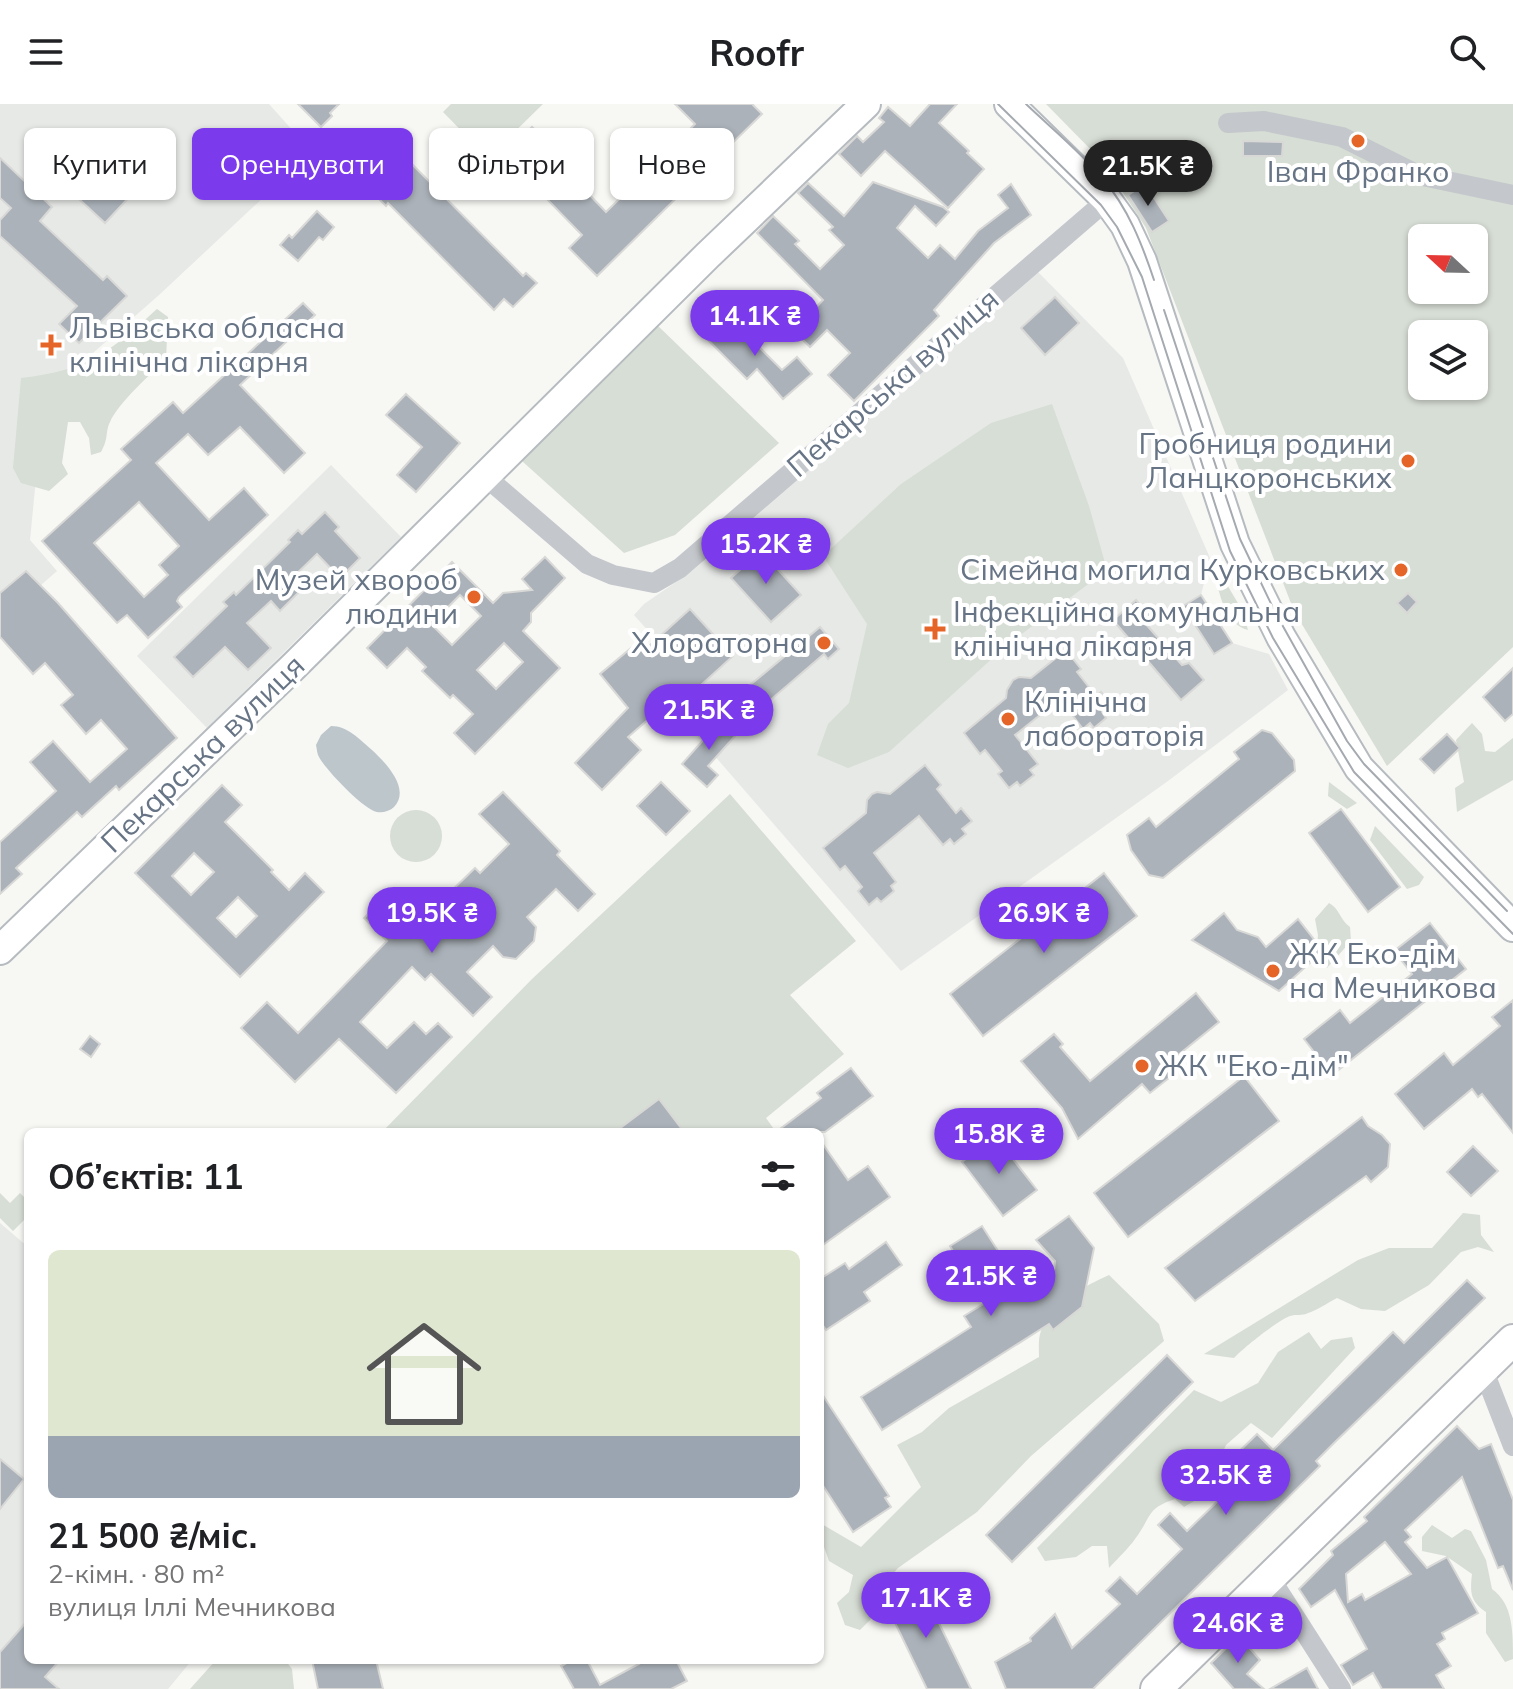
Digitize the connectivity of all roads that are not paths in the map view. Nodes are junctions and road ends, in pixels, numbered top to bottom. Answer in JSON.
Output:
{"nodes":[{"id":1,"x":866,"y":104,"type":"edge"},
{"id":2,"x":1009,"y":104,"type":"edge"},
{"id":3,"x":1228,"y":123,"type":"dead end"},
{"id":4,"x":1513,"y":195,"type":"edge"},
{"id":5,"x":1107,"y":200,"type":"junction"},
{"id":6,"x":486,"y":477,"type":"junction"},
{"id":7,"x":1513,"y":927,"type":"edge"},
{"id":8,"x":0,"y":950,"type":"edge"},
{"id":9,"x":1513,"y":1340,"type":"edge"},
{"id":10,"x":1483,"y":1369,"type":"junction"},
{"id":11,"x":1513,"y":1446,"type":"edge"},
{"id":12,"x":1270,"y":1578,"type":"junction"},
{"id":13,"x":1156,"y":1689,"type":"edge"},
{"id":14,"x":1341,"y":1689,"type":"edge"}],
"edges":[{"from":1,"to":6,"type":"street"},
{"from":2,"to":5,"type":"street"},
{"from":3,"to":4,"type":"street"},
{"from":5,"to":6,"type":"street","name":"Пекарська вулиця"},
{"from":5,"to":7,"type":"street"},
{"from":6,"to":8,"type":"street","name":"Пекарська вулиця"},
{"from":9,"to":10,"type":"main road"},
{"from":10,"to":11,"type":"street"},
{"from":10,"to":12,"type":"main road"},
{"from":12,"to":13,"type":"main road"},
{"from":12,"to":14,"type":"street"}]}
